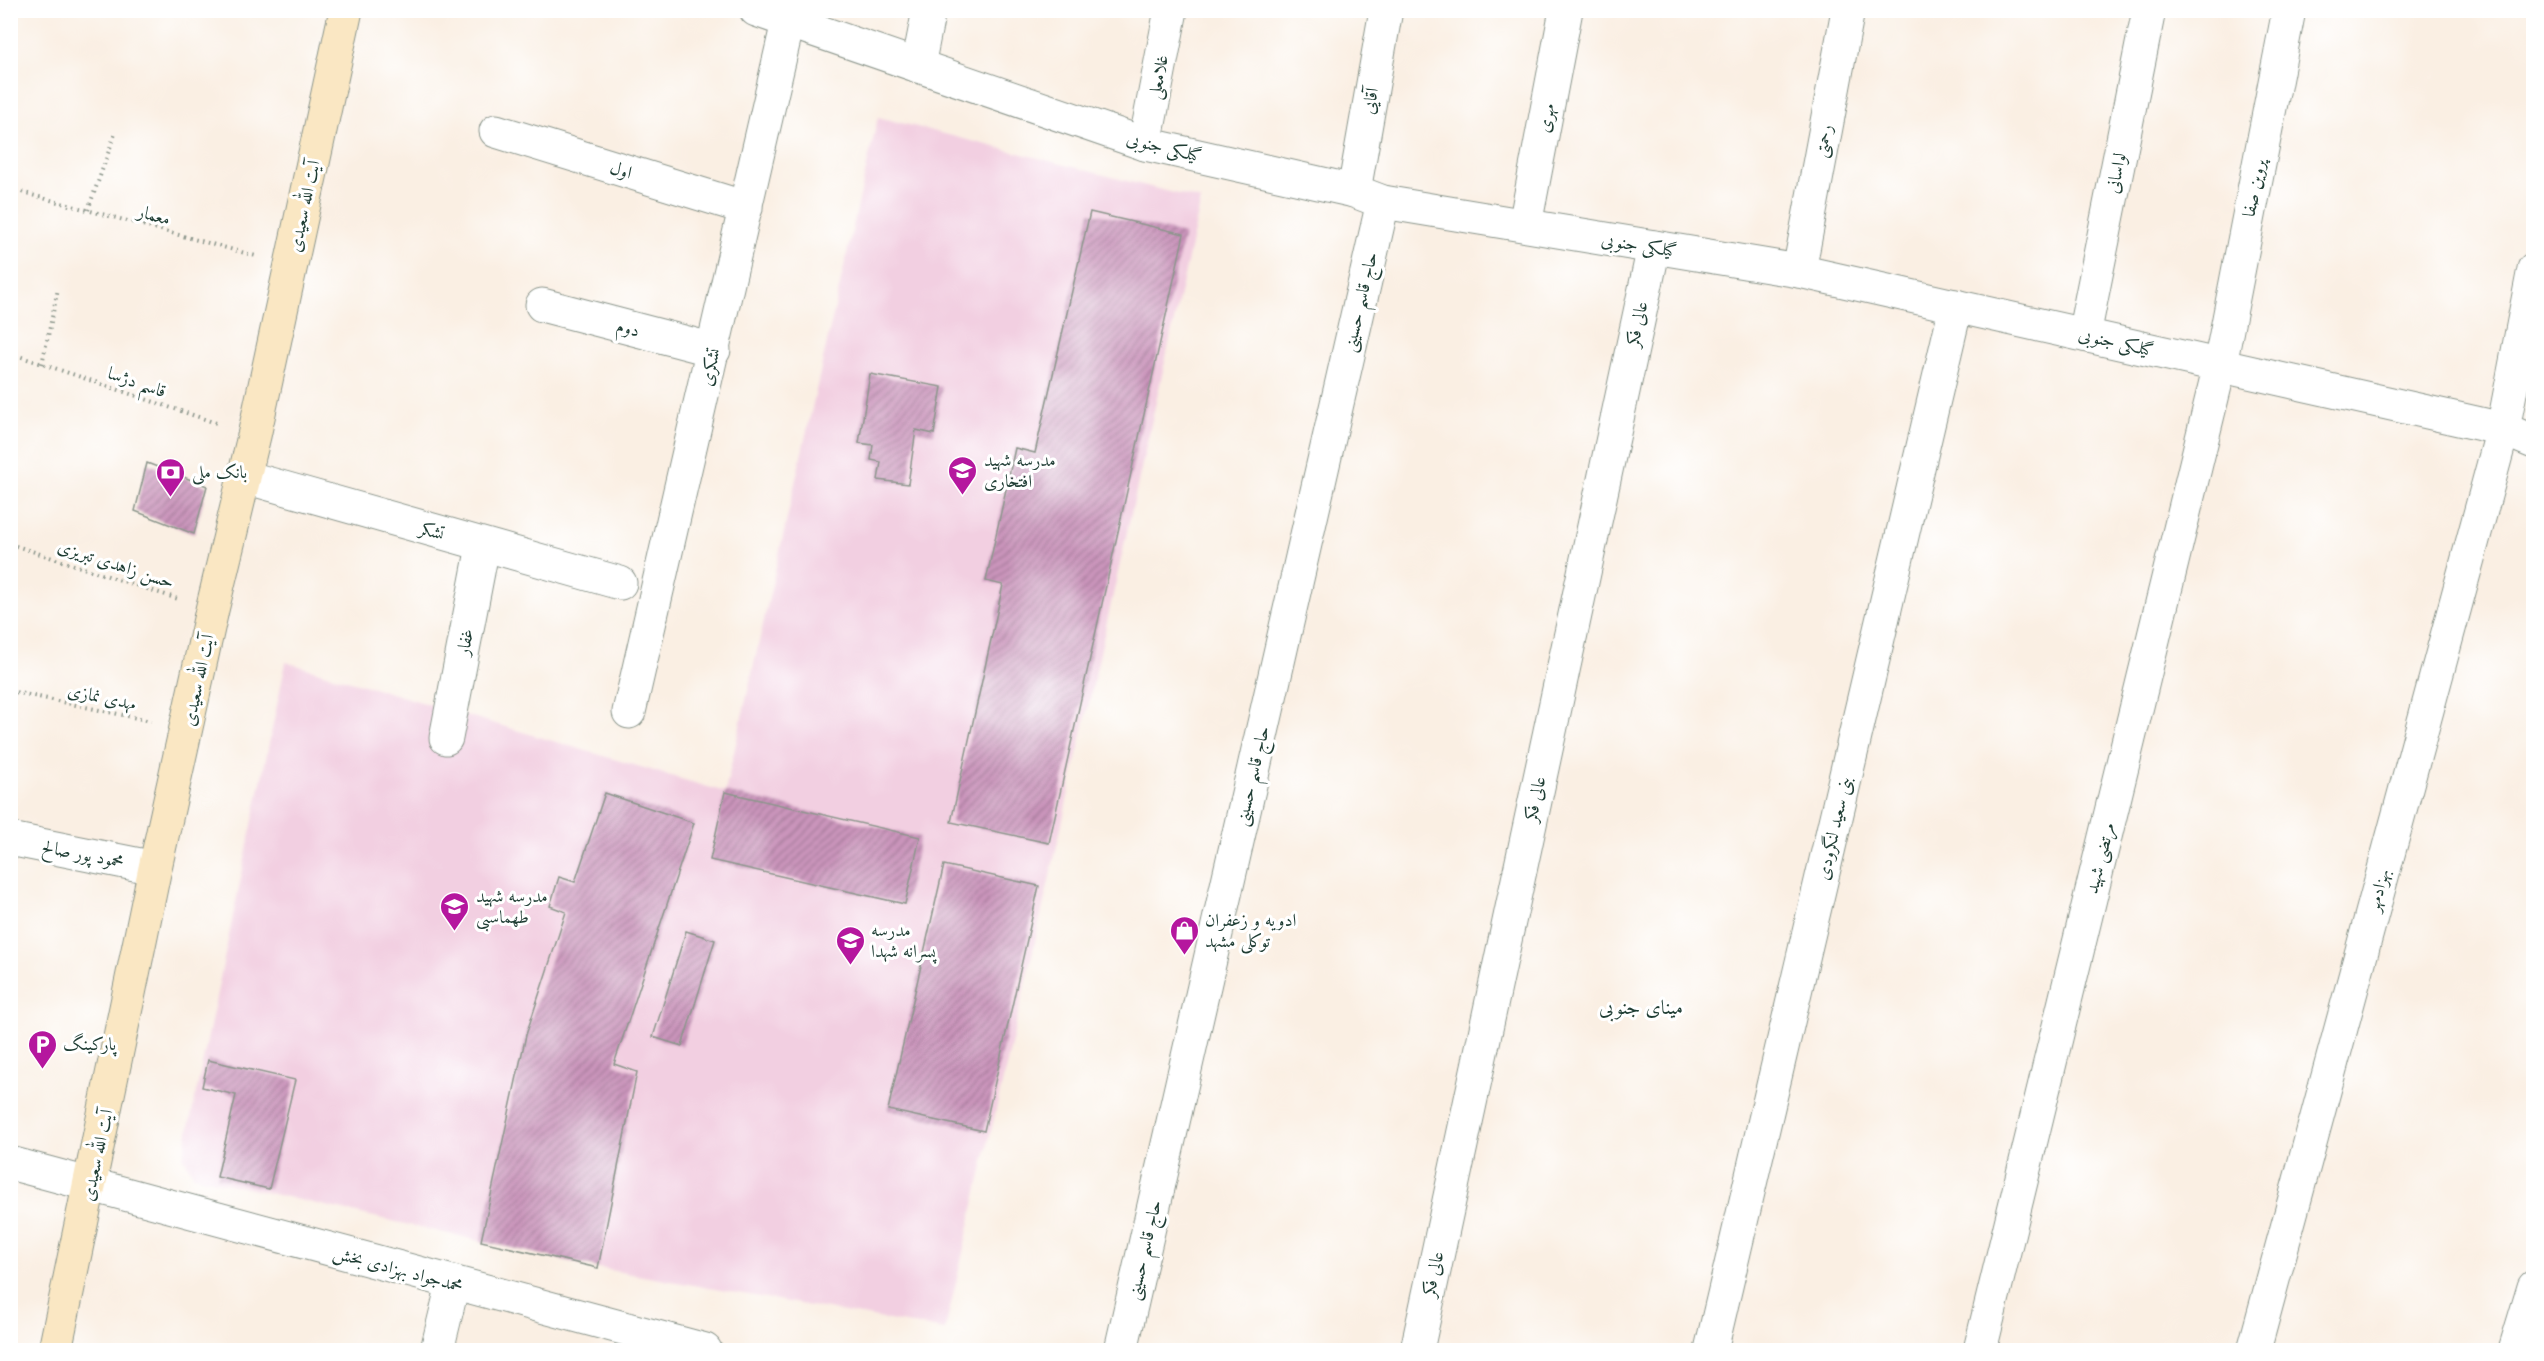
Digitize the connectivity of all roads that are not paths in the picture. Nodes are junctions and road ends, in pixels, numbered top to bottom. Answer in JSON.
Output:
{"nodes":[{"id":1,"x":346,"y":10,"type":"edge"},
{"id":2,"x":928,"y":10,"type":"edge"},
{"id":3,"x":1171,"y":10,"type":"edge"},
{"id":4,"x":1386,"y":10,"type":"edge"},
{"id":5,"x":1566,"y":10,"type":"edge"},
{"id":6,"x":1848,"y":10,"type":"edge"},
{"id":7,"x":2148,"y":10,"type":"edge"},
{"id":8,"x":2289,"y":10,"type":"edge"},
{"id":9,"x":758,"y":11,"type":"edge"},
{"id":10,"x":789,"y":22,"type":"junction"},
{"id":11,"x":918,"y":66,"type":"junction"},
{"id":12,"x":496,"y":131,"type":"dead end"},
{"id":13,"x":1145,"y":144,"type":"junction"},
{"id":14,"x":1369,"y":197,"type":"junction"},
{"id":15,"x":746,"y":208,"type":"junction"},
{"id":16,"x":1526,"y":225,"type":"junction"},
{"id":17,"x":1654,"y":247,"type":"junction"},
{"id":18,"x":2534,"y":269,"type":"edge"},
{"id":19,"x":1799,"y":271,"type":"junction"},
{"id":20,"x":542,"y":305,"type":"dead end"},
{"id":21,"x":1956,"y":306,"type":"junction"},
{"id":22,"x":2084,"y":334,"type":"junction"},
{"id":23,"x":714,"y":350,"type":"junction"},
{"id":24,"x":2220,"y":365,"type":"junction"},
{"id":25,"x":2503,"y":429,"type":"junction"},
{"id":26,"x":2534,"y":442,"type":"edge"},
{"id":27,"x":245,"y":477,"type":"junction"},
{"id":28,"x":483,"y":546,"type":"junction"},
{"id":29,"x":620,"y":583,"type":"dead end"},
{"id":30,"x":629,"y":712,"type":"dead end"},
{"id":31,"x":446,"y":738,"type":"dead end"},
{"id":32,"x":10,"y":839,"type":"edge"},
{"id":33,"x":155,"y":868,"type":"junction"},
{"id":34,"x":10,"y":1163,"type":"edge"},
{"id":35,"x":91,"y":1185,"type":"junction"},
{"id":36,"x":453,"y":1284,"type":"junction"},
{"id":37,"x":2534,"y":1287,"type":"edge"},
{"id":38,"x":617,"y":1340,"type":"edge"},
{"id":39,"x":55,"y":1350,"type":"edge"},
{"id":40,"x":437,"y":1350,"type":"edge"},
{"id":41,"x":705,"y":1350,"type":"edge"},
{"id":42,"x":1121,"y":1350,"type":"edge"},
{"id":43,"x":1417,"y":1350,"type":"edge"},
{"id":44,"x":1711,"y":1350,"type":"edge"},
{"id":45,"x":1980,"y":1350,"type":"edge"},
{"id":46,"x":2254,"y":1350,"type":"edge"},
{"id":47,"x":2515,"y":1350,"type":"edge"}],
"edges":[{"from":1,"to":27,"type":"main road","name":"آیت الله سعیدی"},
{"from":2,"to":11,"type":"street"},
{"from":3,"to":13,"type":"street","name":"غلامعلی"},
{"from":4,"to":14,"type":"street","name":"آقایی"},
{"from":5,"to":16,"type":"street","name":"مهری"},
{"from":6,"to":19,"type":"street","name":"رحمتی"},
{"from":7,"to":22,"type":"street","name":"لواسانی"},
{"from":8,"to":24,"type":"street","name":"پروین صفا"},
{"from":9,"to":10,"type":"street","name":"گیلکی جنوبی"},
{"from":10,"to":11,"type":"street","name":"گیلکی جنوبی"},
{"from":10,"to":15,"type":"street","name":"تشکری"},
{"from":11,"to":13,"type":"street","name":"گیلکی جنوبی"},
{"from":12,"to":15,"type":"street","name":"اول"},
{"from":13,"to":14,"type":"street","name":"گیلکی جنوبی"},
{"from":14,"to":16,"type":"street","name":"گیلکی جنوبی"},
{"from":14,"to":42,"type":"street","name":"حاج قاسم حسینی"},
{"from":15,"to":23,"type":"street","name":"تشکری"},
{"from":16,"to":17,"type":"street","name":"گیلکی جنوبی"},
{"from":17,"to":19,"type":"street","name":"گیلکی جنوبی"},
{"from":17,"to":43,"type":"street","name":"عالی فکر"},
{"from":18,"to":25,"type":"street","name":"بهزادمهر"},
{"from":19,"to":21,"type":"street","name":"گیلکی جنوبی"},
{"from":20,"to":23,"type":"street","name":"دوم"},
{"from":21,"to":22,"type":"street","name":"گیلکی جنوبی"},
{"from":21,"to":44,"type":"street","name":"بنی سعید لنگرودی"},
{"from":22,"to":24,"type":"street","name":"گیلکی جنوبی"},
{"from":23,"to":30,"type":"street","name":"تشکری"},
{"from":24,"to":25,"type":"street","name":"گیلکی جنوبی"},
{"from":24,"to":45,"type":"street","name":"مرتضی شهید"},
{"from":25,"to":26,"type":"street","name":"گیلکی جنوبی"},
{"from":25,"to":46,"type":"street","name":"بهزادمهر"},
{"from":27,"to":28,"type":"street","name":"تشکر"},
{"from":27,"to":33,"type":"main road","name":"آیت الله سعیدی"},
{"from":28,"to":29,"type":"street","name":"تشکر"},
{"from":28,"to":31,"type":"street","name":"غفار"},
{"from":32,"to":33,"type":"street","name":"محمود پور صالح"},
{"from":33,"to":35,"type":"main road","name":"آیت الله سعیدی"},
{"from":34,"to":35,"type":"street","name":"محمدجواد بهزادی بخش"},
{"from":35,"to":36,"type":"street","name":"محمدجواد بهزادی بخش"},
{"from":35,"to":39,"type":"main road","name":"آیت الله سعیدی"},
{"from":36,"to":38,"type":"street","name":"محمدجواد بهزادی بخش"},
{"from":36,"to":40,"type":"street"},
{"from":37,"to":47,"type":"street"},
{"from":38,"to":41,"type":"street","name":"محمدجواد بهزادی بخش"}]}
